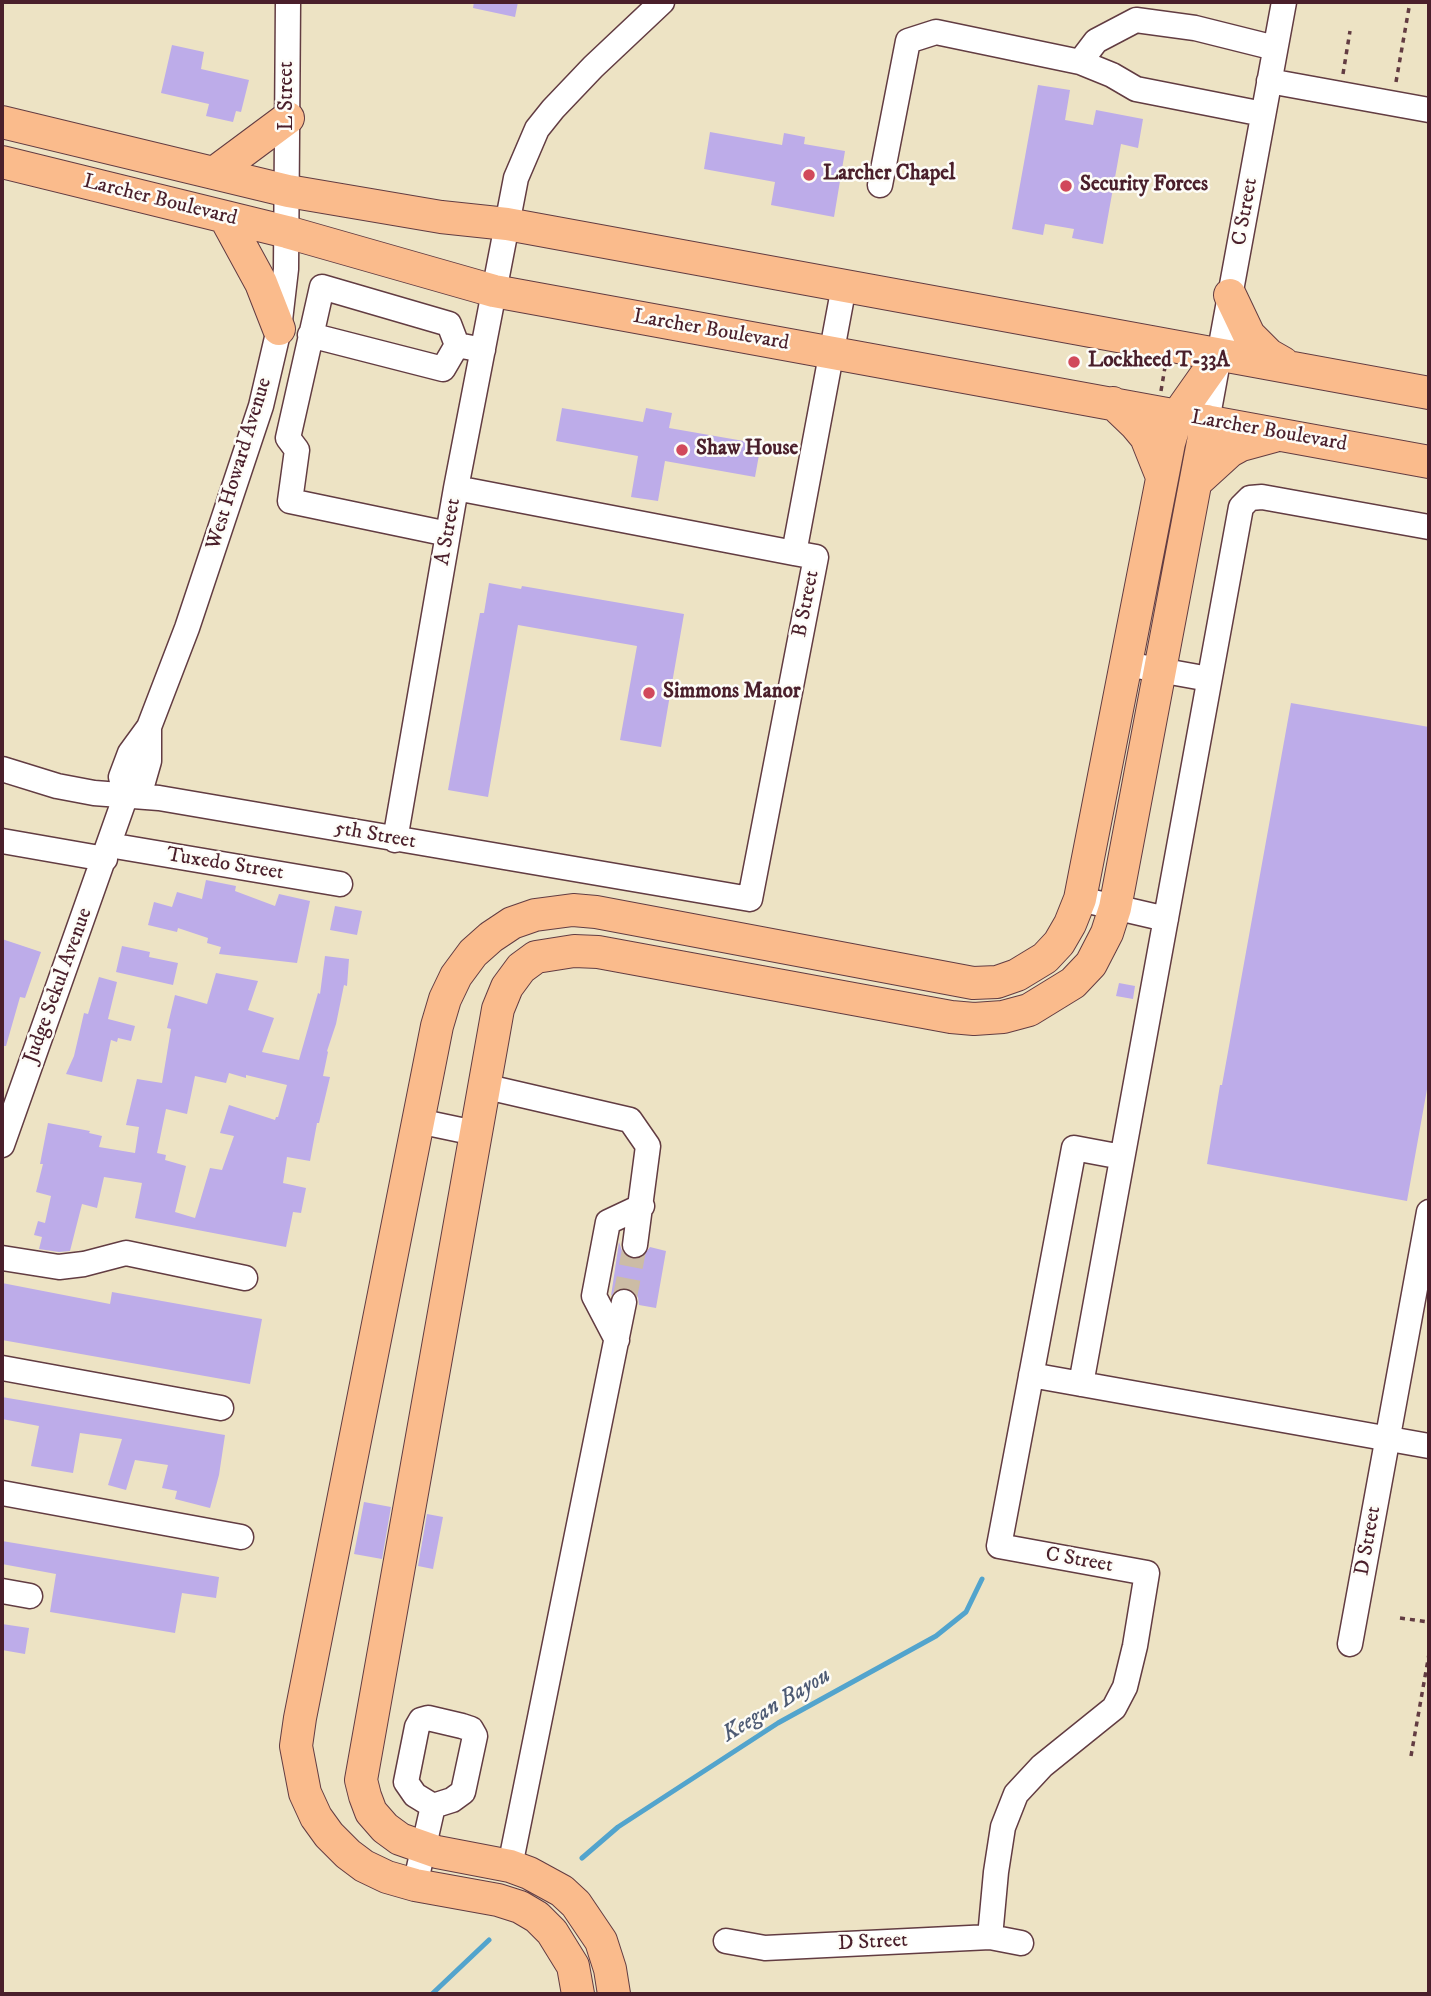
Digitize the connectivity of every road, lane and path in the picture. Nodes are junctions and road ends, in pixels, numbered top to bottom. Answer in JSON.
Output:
{"nodes":[{"id":1,"x":288,"y":2,"type":"edge"},
{"id":2,"x":662,"y":2,"type":"edge"},
{"id":3,"x":1283,"y":2,"type":"edge"},
{"id":4,"x":1410,"y":2,"type":"edge"},
{"id":5,"x":1350,"y":31,"type":"dead end"},
{"id":6,"x":1275,"y":48,"type":"junction"},
{"id":7,"x":1080,"y":62,"type":"junction"},
{"id":8,"x":1269,"y":81,"type":"junction"},
{"id":9,"x":1339,"y":94,"type":"junction"},
{"id":10,"x":1392,"y":103,"type":"junction"},
{"id":11,"x":1429,"y":110,"type":"edge"},
{"id":12,"x":1263,"y":114,"type":"junction"},
{"id":13,"x":288,"y":118,"type":"junction"},
{"id":14,"x":2,"y":121,"type":"edge"},
{"id":15,"x":114,"y":149,"type":"junction"},
{"id":16,"x":2,"y":162,"type":"edge"},
{"id":17,"x":214,"y":173,"type":"junction"},
{"id":18,"x":880,"y":185,"type":"dead end"},
{"id":19,"x":104,"y":187,"type":"junction"},
{"id":20,"x":288,"y":191,"type":"junction"},
{"id":21,"x":225,"y":217,"type":"junction"},
{"id":22,"x":507,"y":224,"type":"junction"},
{"id":23,"x":287,"y":232,"type":"junction"},
{"id":24,"x":844,"y":286,"type":"junction"},
{"id":25,"x":494,"y":291,"type":"junction"},
{"id":26,"x":1230,"y":295,"type":"junction"},
{"id":27,"x":279,"y":329,"type":"junction"},
{"id":28,"x":310,"y":335,"type":"junction"},
{"id":29,"x":457,"y":345,"type":"junction"},
{"id":30,"x":483,"y":350,"type":"junction"},
{"id":31,"x":831,"y":353,"type":"junction"},
{"id":32,"x":1220,"y":355,"type":"junction"},
{"id":33,"x":1166,"y":362,"type":"dead end"},
{"id":34,"x":1290,"y":368,"type":"junction"},
{"id":35,"x":1429,"y":393,"type":"edge"},
{"id":36,"x":1113,"y":403,"type":"junction"},
{"id":37,"x":1181,"y":411,"type":"junction"},
{"id":38,"x":1282,"y":435,"type":"junction"},
{"id":39,"x":1429,"y":462,"type":"edge"},
{"id":40,"x":1162,"y":477,"type":"junction"},
{"id":41,"x":1196,"y":482,"type":"junction"},
{"id":42,"x":456,"y":488,"type":"junction"},
{"id":43,"x":1429,"y":527,"type":"edge"},
{"id":44,"x":448,"y":534,"type":"junction"},
{"id":45,"x":794,"y":553,"type":"junction"},
{"id":46,"x":1126,"y":664,"type":"junction"},
{"id":47,"x":1159,"y":670,"type":"junction"},
{"id":48,"x":1209,"y":679,"type":"junction"},
{"id":49,"x":2,"y":769,"type":"edge"},
{"id":50,"x":126,"y":795,"type":"junction"},
{"id":51,"x":395,"y":840,"type":"junction"},
{"id":52,"x":2,"y":841,"type":"edge"},
{"id":53,"x":110,"y":843,"type":"junction"},
{"id":54,"x":340,"y":884,"type":"dead end"},
{"id":55,"x":750,"y":899,"type":"joint"},
{"id":56,"x":1080,"y":899,"type":"junction"},
{"id":57,"x":1115,"y":908,"type":"junction"},
{"id":58,"x":1166,"y":919,"type":"junction"},
{"id":59,"x":483,"y":1086,"type":"junction"},
{"id":60,"x":418,"y":1121,"type":"junction"},
{"id":61,"x":475,"y":1133,"type":"junction"},
{"id":62,"x":2,"y":1146,"type":"edge"},
{"id":63,"x":1122,"y":1157,"type":"junction"},
{"id":64,"x":642,"y":1206,"type":"junction"},
{"id":65,"x":1429,"y":1212,"type":"edge"},
{"id":66,"x":635,"y":1245,"type":"tunnel mouth"},
{"id":67,"x":2,"y":1258,"type":"edge"},
{"id":68,"x":245,"y":1278,"type":"dead end"},
{"id":69,"x":624,"y":1303,"type":"tunnel mouth"},
{"id":70,"x":617,"y":1340,"type":"junction"},
{"id":71,"x":2,"y":1368,"type":"edge"},
{"id":72,"x":1031,"y":1375,"type":"junction"},
{"id":73,"x":1081,"y":1384,"type":"junction"},
{"id":74,"x":221,"y":1408,"type":"dead end"},
{"id":75,"x":1387,"y":1438,"type":"junction"},
{"id":76,"x":1429,"y":1446,"type":"edge"},
{"id":77,"x":2,"y":1493,"type":"edge"},
{"id":78,"x":241,"y":1537,"type":"dead end"},
{"id":79,"x":2,"y":1591,"type":"edge"},
{"id":80,"x":30,"y":1596,"type":"dead end"},
{"id":81,"x":1400,"y":1618,"type":"dead end"},
{"id":82,"x":1429,"y":1622,"type":"edge"},
{"id":83,"x":1350,"y":1644,"type":"dead end"},
{"id":84,"x":1429,"y":1654,"type":"edge"},
{"id":85,"x":1411,"y":1756,"type":"dead end"},
{"id":86,"x":433,"y":1806,"type":"dead end"},
{"id":87,"x":424,"y":1848,"type":"junction"},
{"id":88,"x":510,"y":1866,"type":"junction"},
{"id":89,"x":415,"y":1885,"type":"junction"},
{"id":90,"x":990,"y":1937,"type":"junction"},
{"id":91,"x":726,"y":1941,"type":"dead end"},
{"id":92,"x":1021,"y":1943,"type":"dead end"},
{"id":93,"x":578,"y":1994,"type":"edge"},
{"id":94,"x":614,"y":1994,"type":"edge"}],
"edges":[{"from":1,"to":13,"type":"street","name":"L Street"},
{"from":2,"to":22,"type":"street","name":"A Street"},
{"from":3,"to":6,"type":"street","name":"C Street"},
{"from":4,"to":10,"type":"path"},
{"from":5,"to":9,"type":"path"},
{"from":6,"to":7,"type":"street"},
{"from":6,"to":8,"type":"street","name":"C Street"},
{"from":7,"to":12,"type":"street"},
{"from":7,"to":18,"type":"street"},
{"from":8,"to":9,"type":"street"},
{"from":8,"to":12,"type":"street","name":"C Street"},
{"from":9,"to":10,"type":"street"},
{"from":10,"to":11,"type":"street"},
{"from":12,"to":26,"type":"street","name":"C Street"},
{"from":13,"to":17,"type":"main road"},
{"from":13,"to":20,"type":"street","name":"L Street"},
{"from":14,"to":15,"type":"main road","name":"Larcher Boulevard"},
{"from":15,"to":17,"type":"main road","name":"Larcher Boulevard"},
{"from":15,"to":19,"type":"main road"},
{"from":16,"to":19,"type":"main road","name":"Larcher Boulevard"},
{"from":17,"to":20,"type":"main road","name":"Larcher Boulevard"},
{"from":19,"to":21,"type":"main road","name":"Larcher Boulevard"},
{"from":20,"to":22,"type":"main road","name":"Larcher Boulevard"},
{"from":20,"to":23,"type":"street","name":"West Howard Avenue"},
{"from":21,"to":23,"type":"main road","name":"Larcher Boulevard"},
{"from":21,"to":27,"type":"main road"},
{"from":22,"to":24,"type":"main road","name":"Larcher Boulevard"},
{"from":22,"to":25,"type":"street","name":"A Street"},
{"from":23,"to":25,"type":"main road","name":"Larcher Boulevard"},
{"from":23,"to":27,"type":"street","name":"West Howard Avenue"},
{"from":24,"to":31,"type":"street","name":"B Street"},
{"from":24,"to":32,"type":"main road","name":"Larcher Boulevard"},
{"from":25,"to":30,"type":"street","name":"A Street"},
{"from":25,"to":31,"type":"main road","name":"Larcher Boulevard"},
{"from":26,"to":32,"type":"street","name":"C Street"},
{"from":26,"to":34,"type":"main road"},
{"from":27,"to":50,"type":"street","name":"West Howard Avenue"},
{"from":28,"to":29,"type":"street"},
{"from":28,"to":29,"type":"street"},
{"from":28,"to":44,"type":"street"},
{"from":29,"to":30,"type":"street"},
{"from":30,"to":42,"type":"street","name":"A Street"},
{"from":31,"to":36,"type":"main road","name":"Larcher Boulevard"},
{"from":31,"to":45,"type":"street","name":"B Street"},
{"from":32,"to":34,"type":"main road","name":"Larcher Boulevard"},
{"from":32,"to":37,"type":"main road"},
{"from":33,"to":37,"type":"path"},
{"from":34,"to":35,"type":"main road","name":"Larcher Boulevard"},
{"from":36,"to":37,"type":"main road","name":"Larcher Boulevard"},
{"from":36,"to":40,"type":"main road"},
{"from":37,"to":38,"type":"main road","name":"Larcher Boulevard"},
{"from":37,"to":40,"type":"main road"},
{"from":37,"to":41,"type":"main road"},
{"from":38,"to":39,"type":"main road","name":"Larcher Boulevard"},
{"from":38,"to":41,"type":"main road"},
{"from":40,"to":46,"type":"main road"},
{"from":41,"to":47,"type":"main road"},
{"from":42,"to":44,"type":"street","name":"A Street"},
{"from":42,"to":45,"type":"street"},
{"from":43,"to":48,"type":"street"},
{"from":44,"to":51,"type":"street","name":"A Street"},
{"from":45,"to":55,"type":"street","name":"B Street"},
{"from":46,"to":47,"type":"street"},
{"from":46,"to":56,"type":"main road"},
{"from":47,"to":48,"type":"street"},
{"from":47,"to":57,"type":"main road"},
{"from":48,"to":58,"type":"street"},
{"from":49,"to":50,"type":"street","name":"5th Street"},
{"from":50,"to":51,"type":"street","name":"5th Street"},
{"from":50,"to":53,"type":"street","name":"West Howard Avenue"},
{"from":51,"to":55,"type":"street","name":"5th Street"},
{"from":52,"to":53,"type":"street","name":"Tuxedo Street"},
{"from":53,"to":54,"type":"street","name":"Tuxedo Street"},
{"from":53,"to":62,"type":"street","name":"Judge Sekul Avenue"},
{"from":56,"to":57,"type":"street"},
{"from":56,"to":60,"type":"main road"},
{"from":57,"to":58,"type":"street"},
{"from":57,"to":59,"type":"main road"},
{"from":58,"to":63,"type":"street"},
{"from":59,"to":61,"type":"main road"},
{"from":59,"to":64,"type":"street"},
{"from":60,"to":61,"type":"street"},
{"from":60,"to":89,"type":"main road"},
{"from":61,"to":87,"type":"main road"},
{"from":63,"to":72,"type":"street","name":"C Street"},
{"from":63,"to":73,"type":"street"},
{"from":64,"to":66,"type":"street"},
{"from":64,"to":70,"type":"street"},
{"from":65,"to":75,"type":"street","name":"D Street"},
{"from":67,"to":68,"type":"street"},
{"from":69,"to":70,"type":"street"},
{"from":70,"to":88,"type":"street"},
{"from":71,"to":74,"type":"street"},
{"from":72,"to":73,"type":"street"},
{"from":72,"to":90,"type":"street","name":"C Street"},
{"from":73,"to":75,"type":"street"},
{"from":75,"to":76,"type":"street"},
{"from":75,"to":83,"type":"street","name":"D Street"},
{"from":77,"to":78,"type":"street"},
{"from":79,"to":80,"type":"street"},
{"from":81,"to":82,"type":"path"},
{"from":84,"to":85,"type":"path"},
{"from":86,"to":87,"type":"street"},
{"from":87,"to":88,"type":"main road"},
{"from":87,"to":89,"type":"street"},
{"from":88,"to":94,"type":"main road"},
{"from":89,"to":93,"type":"main road"},
{"from":90,"to":91,"type":"street","name":"D Street"},
{"from":90,"to":92,"type":"street","name":"D Street"}]}
